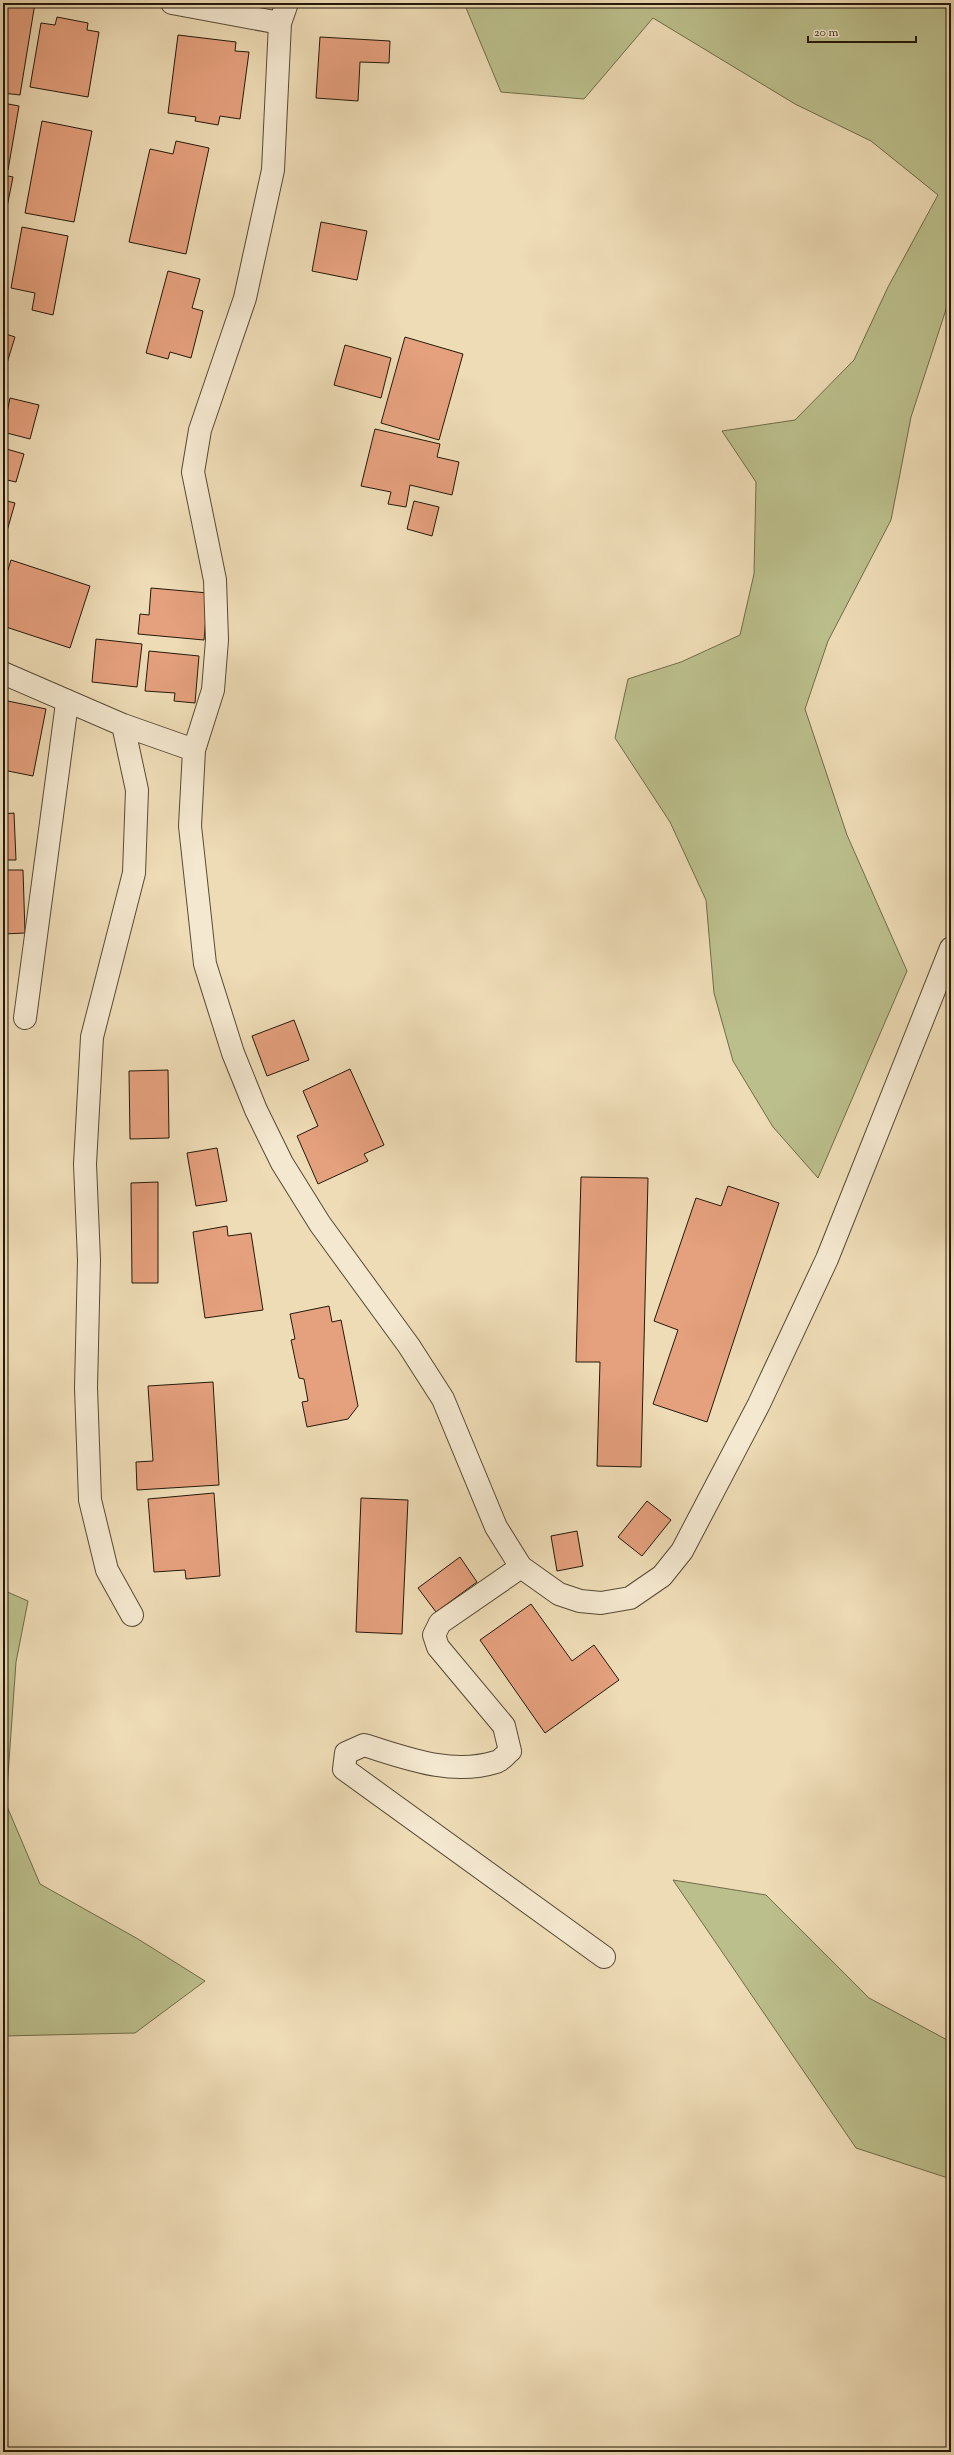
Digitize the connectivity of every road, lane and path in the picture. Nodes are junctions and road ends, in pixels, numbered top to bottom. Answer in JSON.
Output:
{"nodes":[{"id":1,"x":172,"y":3,"type":"edge"},
{"id":2,"x":287,"y":3,"type":"edge"},
{"id":3,"x":280,"y":23,"type":"junction"},
{"id":4,"x":3,"y":674,"type":"edge"},
{"id":5,"x":67,"y":703,"type":"junction"},
{"id":6,"x":123,"y":725,"type":"junction"},
{"id":7,"x":194,"y":750,"type":"junction"},
{"id":8,"x":951,"y":948,"type":"edge"},
{"id":9,"x":25,"y":1018,"type":"dead end"},
{"id":10,"x":521,"y":1567,"type":"junction"},
{"id":11,"x":132,"y":1615,"type":"dead end"},
{"id":12,"x":604,"y":1957,"type":"dead end"}],
"edges":[{"from":1,"to":3,"type":"street"},
{"from":2,"to":3,"type":"street"},
{"from":3,"to":7,"type":"street"},
{"from":4,"to":5,"type":"street"},
{"from":5,"to":6,"type":"street"},
{"from":5,"to":9,"type":"street"},
{"from":6,"to":7,"type":"street"},
{"from":6,"to":11,"type":"street"},
{"from":7,"to":10,"type":"street"},
{"from":8,"to":10,"type":"street"},
{"from":10,"to":12,"type":"street"}]}
